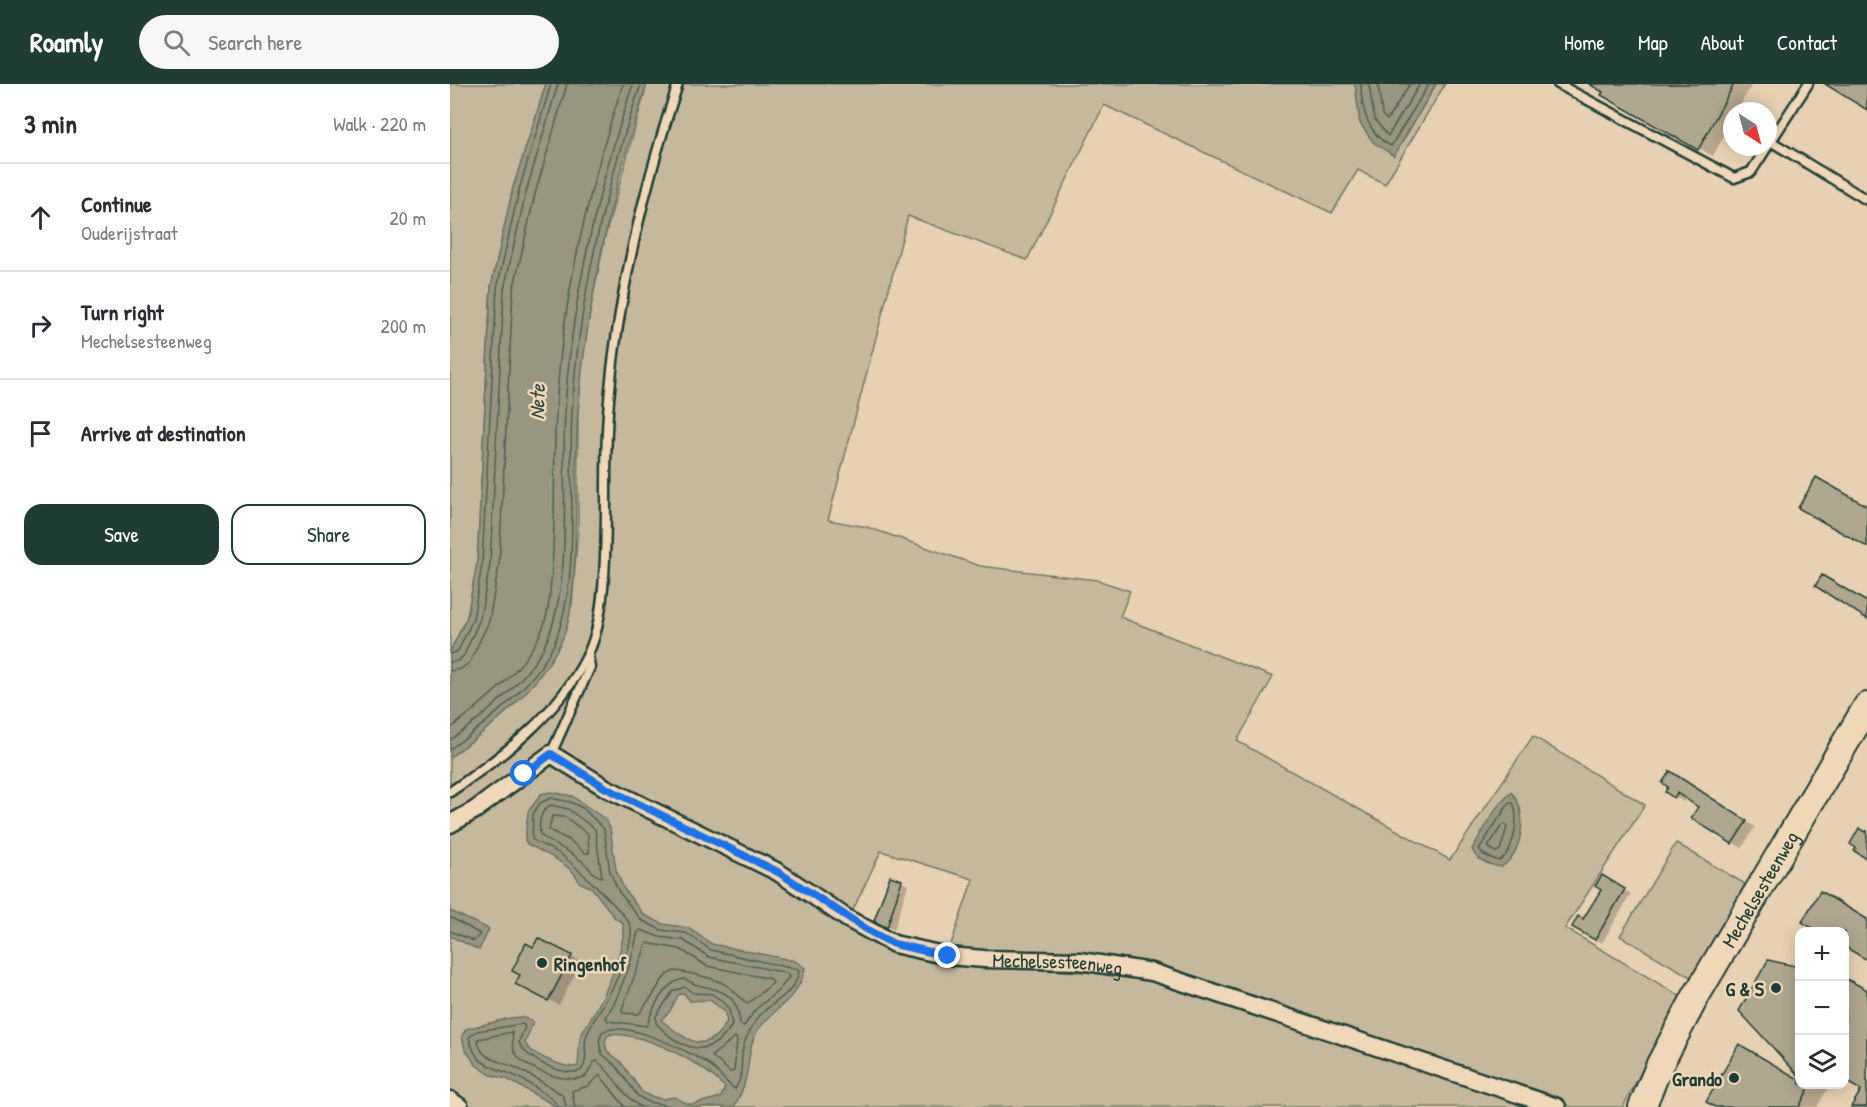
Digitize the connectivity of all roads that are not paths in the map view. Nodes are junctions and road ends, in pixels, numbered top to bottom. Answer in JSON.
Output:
{"nodes":[{"id":1,"x":678,"y":84,"type":"edge"},
{"id":2,"x":1558,"y":84,"type":"edge"},
{"id":3,"x":1808,"y":84,"type":"edge"},
{"id":4,"x":1777,"y":134,"type":"edge"},
{"id":5,"x":1777,"y":145,"type":"edge"},
{"id":6,"x":1762,"y":156,"type":"edge"},
{"id":7,"x":1867,"y":200,"type":"edge"},
{"id":8,"x":588,"y":655,"type":"junction"},
{"id":9,"x":1867,"y":706,"type":"edge"},
{"id":10,"x":551,"y":754,"type":"junction"},
{"id":11,"x":450,"y":792,"type":"edge"},
{"id":12,"x":450,"y":824,"type":"edge"},
{"id":13,"x":450,"y":1100,"type":"edge"},
{"id":14,"x":460,"y":1107,"type":"edge"},
{"id":15,"x":1557,"y":1107,"type":"edge"},
{"id":16,"x":1642,"y":1107,"type":"edge"}],
"edges":[{"from":1,"to":8,"type":"lane"},
{"from":2,"to":6,"type":"lane"},
{"from":3,"to":4,"type":"lane"},
{"from":5,"to":7,"type":"lane"},
{"from":8,"to":10,"type":"lane"},
{"from":8,"to":11,"type":"lane"},
{"from":9,"to":16,"type":"main road","name":"Mechelsesteenweg"},
{"from":10,"to":12,"type":"street"},
{"from":10,"to":15,"type":"street","name":"Mechelsesteenweg"},
{"from":13,"to":14,"type":"street"}]}
